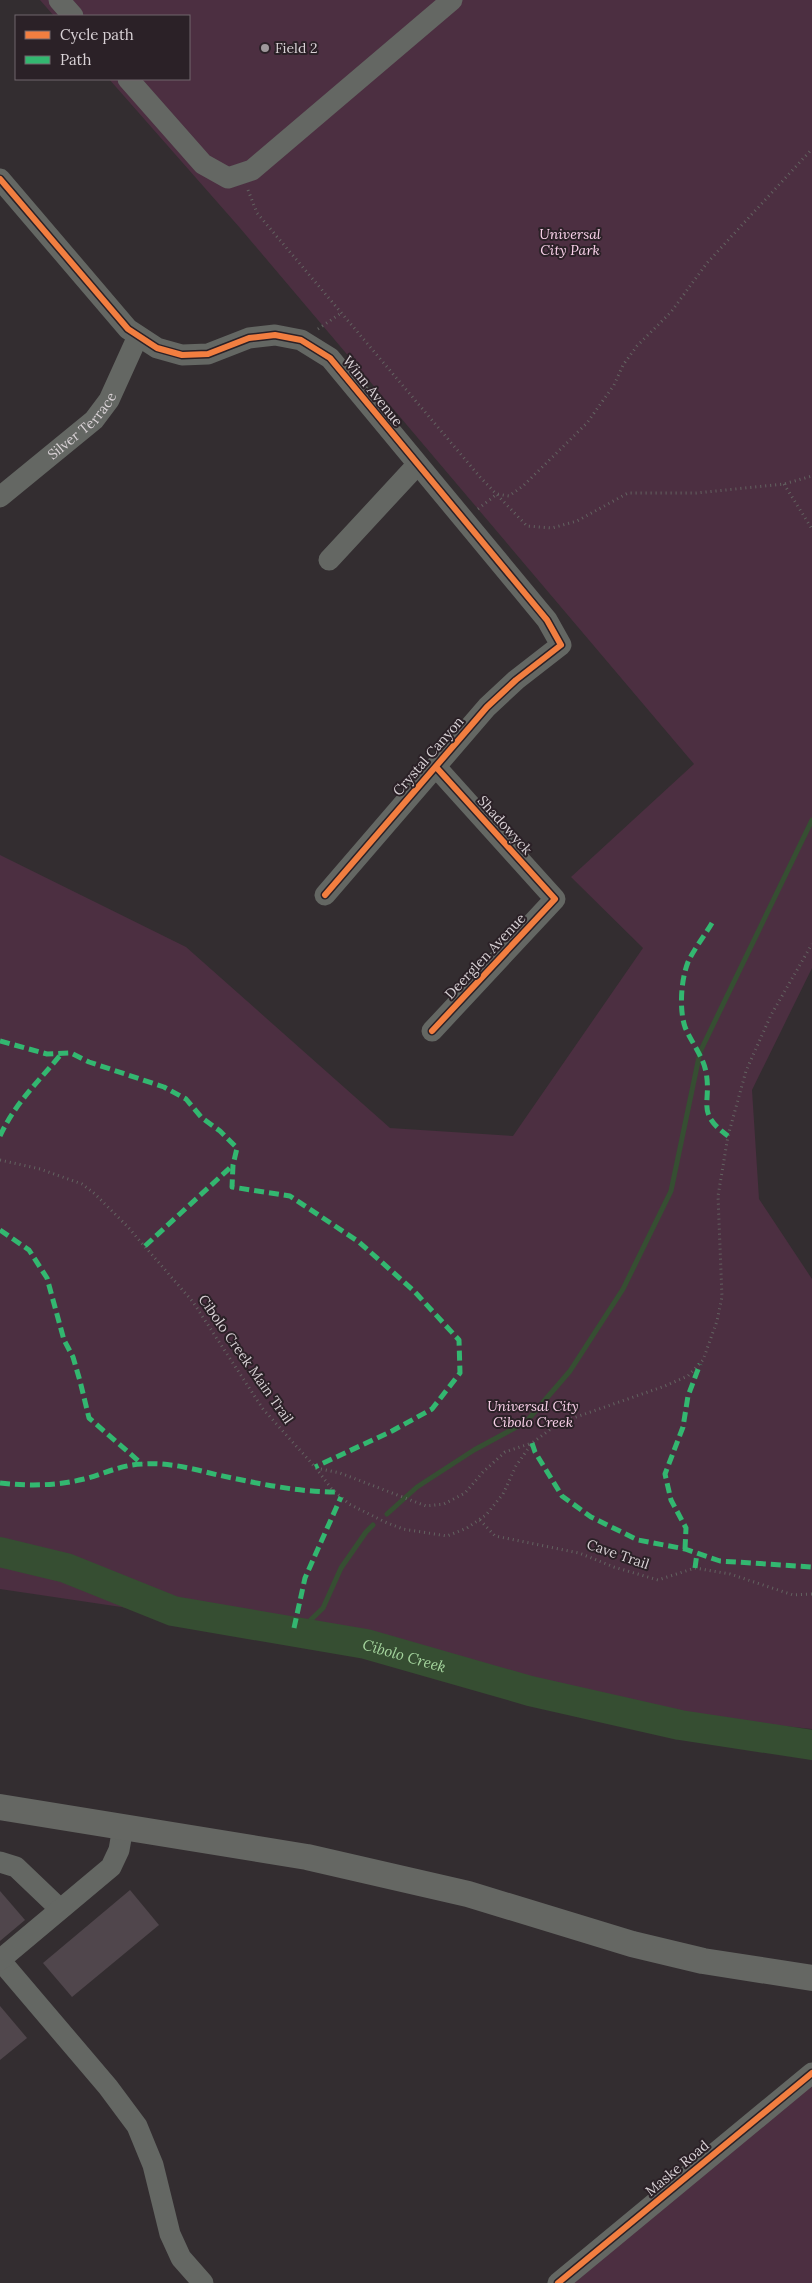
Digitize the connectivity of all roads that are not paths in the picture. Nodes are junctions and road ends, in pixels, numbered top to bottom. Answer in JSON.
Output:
{"nodes":[{"id":1,"x":59,"y":0,"type":"edge"},
{"id":2,"x":452,"y":0,"type":"edge"},
{"id":3,"x":73,"y":15,"type":"edge"},
{"id":4,"x":129,"y":80,"type":"edge"},
{"id":5,"x":0,"y":178,"type":"edge"},
{"id":6,"x":138,"y":336,"type":"junction"},
{"id":7,"x":417,"y":465,"type":"junction"},
{"id":8,"x":0,"y":497,"type":"edge"},
{"id":9,"x":329,"y":560,"type":"dead end"},
{"id":10,"x":561,"y":645,"type":"joint"},
{"id":11,"x":436,"y":767,"type":"junction"},
{"id":12,"x":325,"y":895,"type":"dead end"},
{"id":13,"x":555,"y":899,"type":"joint"},
{"id":14,"x":432,"y":1031,"type":"dead end"},
{"id":15,"x":0,"y":1807,"type":"edge"},
{"id":16,"x":123,"y":1827,"type":"junction"},
{"id":17,"x":0,"y":1862,"type":"edge"},
{"id":18,"x":60,"y":1909,"type":"junction"},
{"id":19,"x":0,"y":1960,"type":"edge"},
{"id":20,"x":812,"y":1978,"type":"edge"},
{"id":21,"x":812,"y":2073,"type":"edge"},
{"id":22,"x":203,"y":2283,"type":"edge"},
{"id":23,"x":558,"y":2283,"type":"edge"}],
"edges":[{"from":1,"to":3,"type":"street"},
{"from":2,"to":4,"type":"street"},
{"from":5,"to":6,"type":"street","name":"Winn Avenue"},
{"from":6,"to":7,"type":"street","name":"Winn Avenue"},
{"from":6,"to":8,"type":"street","name":"Silver Terrace"},
{"from":7,"to":9,"type":"street"},
{"from":7,"to":10,"type":"street","name":"Winn Avenue"},
{"from":10,"to":11,"type":"street","name":"Crystal Canyon"},
{"from":11,"to":12,"type":"street","name":"Crystal Canyon"},
{"from":11,"to":13,"type":"street","name":"Shadowyck"},
{"from":13,"to":14,"type":"street","name":"Deerglen Avenue"},
{"from":15,"to":16,"type":"main road"},
{"from":16,"to":18,"type":"street"},
{"from":16,"to":20,"type":"main road"},
{"from":17,"to":18,"type":"street"},
{"from":18,"to":19,"type":"street"},
{"from":19,"to":22,"type":"street"},
{"from":21,"to":23,"type":"street","name":"Maske Road"}]}
